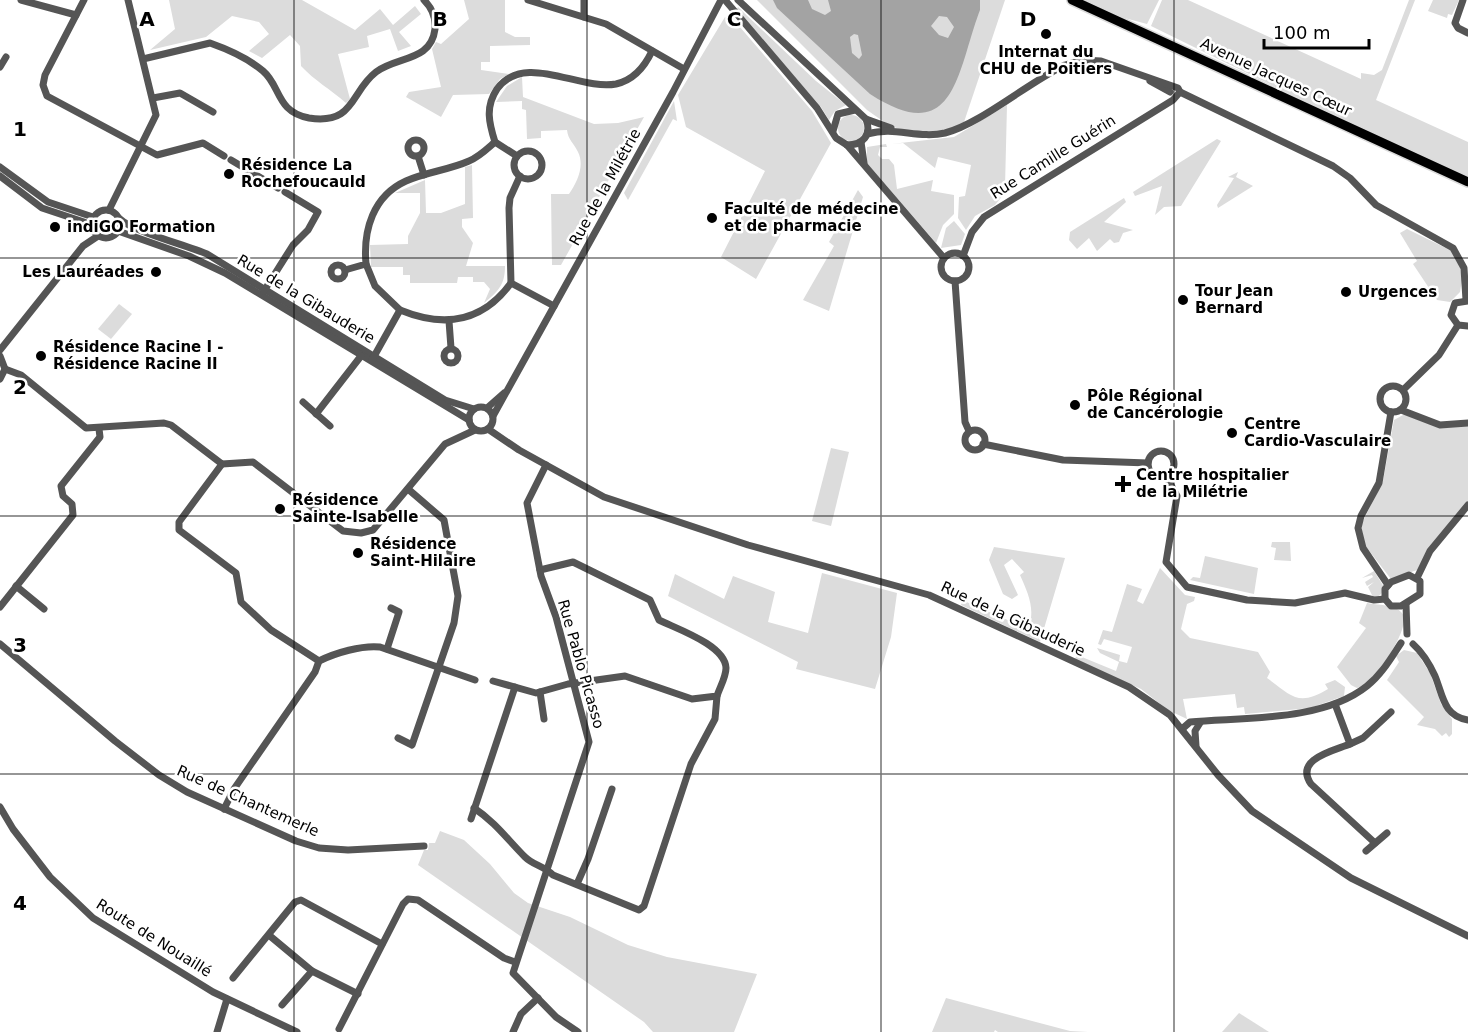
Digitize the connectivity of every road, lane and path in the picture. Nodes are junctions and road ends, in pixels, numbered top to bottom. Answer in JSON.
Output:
{"nodes":[{"id":1,"x":21,"y":0,"type":"edge"},
{"id":2,"x":84,"y":0,"type":"edge"},
{"id":3,"x":128,"y":0,"type":"edge"},
{"id":4,"x":424,"y":0,"type":"edge"},
{"id":5,"x":528,"y":0,"type":"edge"},
{"id":6,"x":584,"y":0,"type":"edge"},
{"id":7,"x":723,"y":0,"type":"edge"},
{"id":8,"x":736,"y":0,"type":"edge"},
{"id":9,"x":1072,"y":0,"type":"edge"},
{"id":10,"x":1462,"y":0,"type":"edge"},
{"id":11,"x":76,"y":15,"type":"junction"},
{"id":12,"x":584,"y":17,"type":"junction"},
{"id":13,"x":1468,"y":33,"type":"edge"},
{"id":14,"x":652,"y":51,"type":"junction"},
{"id":15,"x":6,"y":57,"type":"dead end"},
{"id":16,"x":143,"y":59,"type":"junction"},
{"id":17,"x":0,"y":67,"type":"edge"},
{"id":18,"x":684,"y":69,"type":"junction"},
{"id":19,"x":1175,"y":92,"type":"junction"},
{"id":20,"x":153,"y":98,"type":"junction"},
{"id":21,"x":855,"y":110,"type":"junction"},
{"id":22,"x":213,"y":112,"type":"dead end"},
{"id":23,"x":866,"y":119,"type":"junction"},
{"id":24,"x":833,"y":131,"type":"junction"},
{"id":25,"x":901,"y":132,"type":"junction"},
{"id":26,"x":868,"y":134,"type":"junction"},
{"id":27,"x":495,"y":142,"type":"junction"},
{"id":28,"x":861,"y":142,"type":"junction"},
{"id":29,"x":847,"y":145,"type":"junction"},
{"id":30,"x":141,"y":146,"type":"junction"},
{"id":31,"x":417,"y":156,"type":"dead end"},
{"id":32,"x":517,"y":156,"type":"junction"},
{"id":33,"x":865,"y":165,"type":"junction"},
{"id":34,"x":0,"y":167,"type":"edge"},
{"id":35,"x":424,"y":175,"type":"junction"},
{"id":36,"x":0,"y":176,"type":"edge"},
{"id":37,"x":520,"y":176,"type":"junction"},
{"id":38,"x":1468,"y":182,"type":"edge"},
{"id":39,"x":109,"y":210,"type":"junction"},
{"id":40,"x":93,"y":218,"type":"junction"},
{"id":41,"x":120,"y":219,"type":"junction"},
{"id":42,"x":93,"y":228,"type":"junction"},
{"id":43,"x":118,"y":231,"type":"junction"},
{"id":44,"x":98,"y":236,"type":"junction"},
{"id":45,"x":963,"y":256,"type":"junction"},
{"id":46,"x":944,"y":258,"type":"junction"},
{"id":47,"x":366,"y":264,"type":"junction"},
{"id":48,"x":345,"y":270,"type":"dead end"},
{"id":49,"x":955,"y":281,"type":"junction"},
{"id":50,"x":511,"y":283,"type":"junction"},
{"id":51,"x":263,"y":292,"type":"junction"},
{"id":52,"x":1467,"y":300,"type":"edge"},
{"id":53,"x":554,"y":306,"type":"junction"},
{"id":54,"x":400,"y":310,"type":"junction"},
{"id":55,"x":449,"y":321,"type":"junction"},
{"id":56,"x":1458,"y":326,"type":"junction"},
{"id":57,"x":1468,"y":326,"type":"edge"},
{"id":58,"x":451,"y":348,"type":"dead end"},
{"id":59,"x":0,"y":350,"type":"edge"},
{"id":60,"x":0,"y":356,"type":"edge"},
{"id":61,"x":361,"y":356,"type":"junction"},
{"id":62,"x":372,"y":359,"type":"junction"},
{"id":63,"x":5,"y":369,"type":"junction"},
{"id":64,"x":0,"y":379,"type":"edge"},
{"id":65,"x":510,"y":387,"type":"junction"},
{"id":66,"x":1403,"y":390,"type":"junction"},
{"id":67,"x":303,"y":402,"type":"dead end"},
{"id":68,"x":487,"y":408,"type":"junction"},
{"id":69,"x":474,"y":409,"type":"junction"},
{"id":70,"x":1401,"y":410,"type":"junction"},
{"id":71,"x":1391,"y":412,"type":"junction"},
{"id":72,"x":316,"y":414,"type":"junction"},
{"id":73,"x":493,"y":416,"type":"junction"},
{"id":74,"x":469,"y":420,"type":"junction"},
{"id":75,"x":1468,"y":423,"type":"edge"},
{"id":76,"x":330,"y":426,"type":"dead end"},
{"id":77,"x":99,"y":429,"type":"junction"},
{"id":78,"x":488,"y":429,"type":"junction"},
{"id":79,"x":475,"y":430,"type":"junction"},
{"id":80,"x":969,"y":431,"type":"junction"},
{"id":81,"x":983,"y":444,"type":"junction"},
{"id":82,"x":1148,"y":463,"type":"junction"},
{"id":83,"x":222,"y":464,"type":"junction"},
{"id":84,"x":546,"y":465,"type":"junction"},
{"id":85,"x":1166,"y":476,"type":"junction"},
{"id":86,"x":408,"y":489,"type":"junction"},
{"id":87,"x":1468,"y":505,"type":"edge"},
{"id":88,"x":540,"y":570,"type":"junction"},
{"id":89,"x":1417,"y":578,"type":"junction"},
{"id":90,"x":1388,"y":585,"type":"junction"},
{"id":91,"x":16,"y":586,"type":"junction"},
{"id":92,"x":1385,"y":599,"type":"junction"},
{"id":93,"x":1406,"y":604,"type":"junction"},
{"id":94,"x":0,"y":607,"type":"edge"},
{"id":95,"x":391,"y":608,"type":"dead end"},
{"id":96,"x":44,"y":609,"type":"dead end"},
{"id":97,"x":1407,"y":634,"type":"dead end"},
{"id":98,"x":1401,"y":643,"type":"dead end"},
{"id":99,"x":0,"y":644,"type":"edge"},
{"id":100,"x":1413,"y":644,"type":"dead end"},
{"id":101,"x":387,"y":649,"type":"junction"},
{"id":102,"x":319,"y":661,"type":"junction"},
{"id":103,"x":440,"y":668,"type":"junction"},
{"id":104,"x":475,"y":680,"type":"dead end"},
{"id":105,"x":493,"y":681,"type":"dead end"},
{"id":106,"x":574,"y":684,"type":"junction"},
{"id":107,"x":515,"y":687,"type":"junction"},
{"id":108,"x":540,"y":692,"type":"junction"},
{"id":109,"x":717,"y":696,"type":"junction"},
{"id":110,"x":1335,"y":704,"type":"junction"},
{"id":111,"x":1391,"y":712,"type":"dead end"},
{"id":112,"x":1170,"y":715,"type":"junction"},
{"id":113,"x":544,"y":719,"type":"dead end"},
{"id":114,"x":1468,"y":720,"type":"edge"},
{"id":115,"x":1190,"y":722,"type":"junction"},
{"id":116,"x":1200,"y":723,"type":"junction"},
{"id":117,"x":1184,"y":730,"type":"junction"},
{"id":118,"x":398,"y":738,"type":"dead end"},
{"id":119,"x":1350,"y":744,"type":"junction"},
{"id":120,"x":1197,"y":747,"type":"junction"},
{"id":121,"x":612,"y":789,"type":"dead end"},
{"id":122,"x":0,"y":807,"type":"edge"},
{"id":123,"x":474,"y":808,"type":"junction"},
{"id":124,"x":224,"y":809,"type":"junction"},
{"id":125,"x":471,"y":819,"type":"dead end"},
{"id":126,"x":1388,"y":833,"type":"dead end"},
{"id":127,"x":1375,"y":843,"type":"junction"},
{"id":128,"x":424,"y":846,"type":"dead end"},
{"id":129,"x":1366,"y":851,"type":"dead end"},
{"id":130,"x":547,"y":869,"type":"junction"},
{"id":131,"x":577,"y":884,"type":"junction"},
{"id":132,"x":270,"y":936,"type":"junction"},
{"id":133,"x":1468,"y":936,"type":"edge"},
{"id":134,"x":382,"y":944,"type":"junction"},
{"id":135,"x":515,"y":962,"type":"junction"},
{"id":136,"x":312,"y":971,"type":"junction"},
{"id":137,"x":233,"y":978,"type":"dead end"},
{"id":138,"x":358,"y":994,"type":"junction"},
{"id":139,"x":227,"y":999,"type":"junction"},
{"id":140,"x":538,"y":999,"type":"junction"},
{"id":141,"x":282,"y":1005,"type":"dead end"},
{"id":142,"x":339,"y":1029,"type":"dead end"},
{"id":143,"x":217,"y":1032,"type":"edge"},
{"id":144,"x":297,"y":1032,"type":"edge"},
{"id":145,"x":513,"y":1032,"type":"edge"},
{"id":146,"x":579,"y":1032,"type":"edge"}],
"edges":[{"from":1,"to":11,"type":"street"},
{"from":2,"to":11,"type":"street"},
{"from":3,"to":16,"type":"street"},
{"from":4,"to":16,"type":"street"},
{"from":5,"to":12,"type":"street"},
{"from":6,"to":12,"type":"street"},
{"from":7,"to":18,"type":"street","name":"Rue de la Milétrie"},
{"from":7,"to":24,"type":"street"},
{"from":8,"to":21,"type":"street"},
{"from":9,"to":38,"type":"main road","name":"Avenue Jacques Cœur"},
{"from":10,"to":13,"type":"street"},
{"from":11,"to":30,"type":"street"},
{"from":12,"to":14,"type":"street"},
{"from":14,"to":18,"type":"street"},
{"from":14,"to":27,"type":"street"},
{"from":15,"to":17,"type":"street"},
{"from":16,"to":20,"type":"street"},
{"from":18,"to":53,"type":"street","name":"Rue de la Milétrie"},
{"from":19,"to":25,"type":"street"},
{"from":19,"to":45,"type":"street","name":"Rue Camille Guérin"},
{"from":19,"to":52,"type":"street"},
{"from":20,"to":22,"type":"street"},
{"from":20,"to":30,"type":"street"},
{"from":21,"to":23,"type":"street"},
{"from":21,"to":24,"type":"street"},
{"from":23,"to":25,"type":"street"},
{"from":23,"to":26,"type":"street"},
{"from":24,"to":29,"type":"street"},
{"from":25,"to":26,"type":"street"},
{"from":26,"to":28,"type":"street"},
{"from":27,"to":32,"type":"street"},
{"from":27,"to":35,"type":"street"},
{"from":28,"to":29,"type":"street"},
{"from":28,"to":33,"type":"street"},
{"from":29,"to":33,"type":"street"},
{"from":30,"to":39,"type":"street"},
{"from":30,"to":51,"type":"street"},
{"from":31,"to":35,"type":"street"},
{"from":32,"to":37,"type":"street"},
{"from":32,"to":37,"type":"street"},
{"from":33,"to":46,"type":"street"},
{"from":34,"to":40,"type":"street"},
{"from":35,"to":47,"type":"street"},
{"from":36,"to":42,"type":"street"},
{"from":37,"to":50,"type":"street"},
{"from":39,"to":40,"type":"street"},
{"from":39,"to":41,"type":"street"},
{"from":40,"to":42,"type":"street"},
{"from":41,"to":43,"type":"street"},
{"from":41,"to":51,"type":"street","name":"Rue de la Gibauderie"},
{"from":42,"to":44,"type":"street"},
{"from":43,"to":44,"type":"street"},
{"from":43,"to":51,"type":"street","name":"Rue de la Gibauderie"},
{"from":44,"to":59,"type":"street"},
{"from":45,"to":46,"type":"street"},
{"from":45,"to":49,"type":"street"},
{"from":46,"to":49,"type":"street"},
{"from":47,"to":48,"type":"street"},
{"from":47,"to":54,"type":"street"},
{"from":49,"to":80,"type":"street"},
{"from":50,"to":53,"type":"street"},
{"from":50,"to":55,"type":"street"},
{"from":51,"to":61,"type":"street","name":"Rue de la Gibauderie"},
{"from":51,"to":62,"type":"street","name":"Rue de la Gibauderie"},
{"from":52,"to":56,"type":"street"},
{"from":53,"to":65,"type":"street","name":"Rue de la Milétrie"},
{"from":54,"to":55,"type":"street"},
{"from":54,"to":62,"type":"street"},
{"from":55,"to":58,"type":"street"},
{"from":56,"to":57,"type":"street"},
{"from":56,"to":66,"type":"street"},
{"from":60,"to":63,"type":"street"},
{"from":61,"to":62,"type":"street","name":"Rue de la Gibauderie"},
{"from":61,"to":72,"type":"street"},
{"from":62,"to":69,"type":"street","name":"Rue de la Gibauderie"},
{"from":62,"to":74,"type":"street","name":"Rue de la Gibauderie"},
{"from":63,"to":64,"type":"street"},
{"from":63,"to":77,"type":"street"},
{"from":65,"to":68,"type":"street","name":"Rue de la Milétrie"},
{"from":65,"to":73,"type":"street","name":"Rue de la Milétrie"},
{"from":66,"to":70,"type":"street"},
{"from":66,"to":71,"type":"street"},
{"from":67,"to":72,"type":"street"},
{"from":68,"to":69,"type":"street"},
{"from":68,"to":73,"type":"street"},
{"from":69,"to":74,"type":"street"},
{"from":70,"to":71,"type":"street"},
{"from":70,"to":75,"type":"street"},
{"from":71,"to":90,"type":"street"},
{"from":72,"to":76,"type":"street"},
{"from":73,"to":78,"type":"street"},
{"from":74,"to":79,"type":"street"},
{"from":77,"to":83,"type":"street"},
{"from":77,"to":91,"type":"street"},
{"from":78,"to":79,"type":"street"},
{"from":78,"to":84,"type":"street","name":"Rue de la Gibauderie"},
{"from":79,"to":86,"type":"street"},
{"from":80,"to":81,"type":"street"},
{"from":80,"to":81,"type":"street"},
{"from":81,"to":82,"type":"street"},
{"from":82,"to":85,"type":"street"},
{"from":82,"to":85,"type":"street"},
{"from":83,"to":86,"type":"street"},
{"from":83,"to":102,"type":"street"},
{"from":84,"to":88,"type":"street","name":"Rue Pablo Picasso"},
{"from":84,"to":112,"type":"street","name":"Rue de la Gibauderie"},
{"from":85,"to":92,"type":"street"},
{"from":86,"to":103,"type":"street"},
{"from":87,"to":89,"type":"street"},
{"from":88,"to":106,"type":"street","name":"Rue Pablo Picasso"},
{"from":88,"to":109,"type":"street"},
{"from":89,"to":90,"type":"street"},
{"from":89,"to":93,"type":"street"},
{"from":90,"to":92,"type":"street"},
{"from":91,"to":94,"type":"street"},
{"from":91,"to":96,"type":"street"},
{"from":92,"to":93,"type":"street"},
{"from":93,"to":97,"type":"street"},
{"from":95,"to":101,"type":"street"},
{"from":98,"to":110,"type":"street"},
{"from":99,"to":124,"type":"street","name":"Rue de Chantemerle"},
{"from":100,"to":114,"type":"street"},
{"from":101,"to":102,"type":"street"},
{"from":101,"to":103,"type":"street"},
{"from":102,"to":124,"type":"street"},
{"from":103,"to":104,"type":"street"},
{"from":103,"to":118,"type":"street"},
{"from":105,"to":107,"type":"street"},
{"from":106,"to":108,"type":"street"},
{"from":106,"to":109,"type":"street"},
{"from":106,"to":130,"type":"street","name":"Rue Pablo Picasso"},
{"from":107,"to":108,"type":"street"},
{"from":107,"to":123,"type":"street"},
{"from":108,"to":113,"type":"street"},
{"from":109,"to":131,"type":"street"},
{"from":110,"to":116,"type":"street"},
{"from":110,"to":119,"type":"street"},
{"from":111,"to":119,"type":"street"},
{"from":112,"to":115,"type":"street"},
{"from":112,"to":117,"type":"street","name":"Rue de la Gibauderie"},
{"from":115,"to":116,"type":"street"},
{"from":115,"to":117,"type":"street"},
{"from":116,"to":117,"type":"street"},
{"from":116,"to":120,"type":"street"},
{"from":117,"to":120,"type":"street","name":"Rue de la Gibauderie"},
{"from":119,"to":127,"type":"street"},
{"from":120,"to":133,"type":"street","name":"Rue de la Gibauderie"},
{"from":121,"to":131,"type":"street"},
{"from":122,"to":139,"type":"street","name":"Route de Nouaillé"},
{"from":123,"to":125,"type":"street"},
{"from":123,"to":130,"type":"street"},
{"from":124,"to":128,"type":"street","name":"Rue de Chantemerle"},
{"from":126,"to":127,"type":"street"},
{"from":127,"to":129,"type":"street"},
{"from":130,"to":131,"type":"street"},
{"from":130,"to":135,"type":"street","name":"Rue Pablo Picasso"},
{"from":132,"to":134,"type":"street"},
{"from":132,"to":136,"type":"street"},
{"from":132,"to":137,"type":"street"},
{"from":134,"to":135,"type":"street"},
{"from":134,"to":138,"type":"street"},
{"from":135,"to":140,"type":"street"},
{"from":136,"to":138,"type":"street"},
{"from":136,"to":141,"type":"street"},
{"from":138,"to":142,"type":"street"},
{"from":139,"to":143,"type":"street"},
{"from":139,"to":144,"type":"street","name":"Route de Nouaillé"},
{"from":140,"to":145,"type":"street"},
{"from":140,"to":146,"type":"street"}]}
